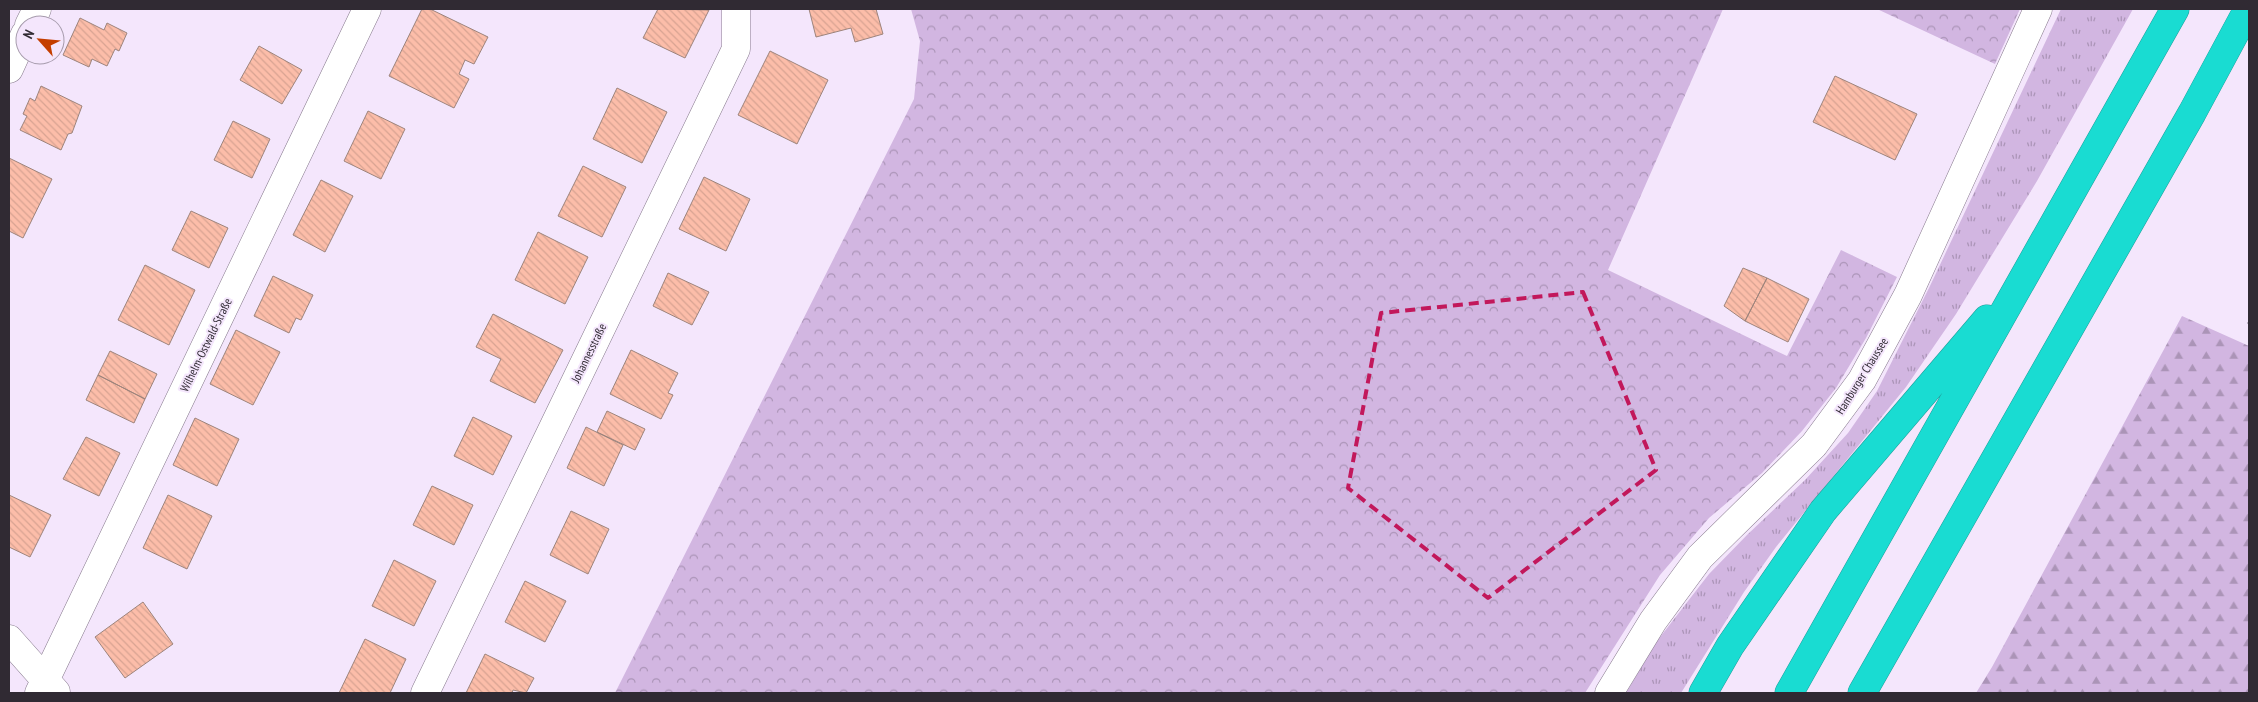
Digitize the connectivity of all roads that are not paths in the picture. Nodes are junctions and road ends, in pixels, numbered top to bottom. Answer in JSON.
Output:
{"nodes":[{"id":1,"x":367,"y":9,"type":"edge"},
{"id":2,"x":736,"y":9,"type":"edge"},
{"id":3,"x":2038,"y":9,"type":"edge"},
{"id":4,"x":2175,"y":9,"type":"edge"},
{"id":5,"x":2248,"y":9,"type":"edge"},
{"id":6,"x":15,"y":56,"type":"edge"},
{"id":7,"x":9,"y":69,"type":"edge"},
{"id":8,"x":2029,"y":271,"type":"junction"},
{"id":9,"x":9,"y":639,"type":"edge"},
{"id":10,"x":47,"y":689,"type":"edge"},
{"id":11,"x":425,"y":693,"type":"edge"},
{"id":12,"x":1609,"y":693,"type":"edge"},
{"id":13,"x":1702,"y":693,"type":"edge"},
{"id":14,"x":1789,"y":693,"type":"edge"},
{"id":15,"x":1862,"y":693,"type":"edge"}],
"edges":[{"from":1,"to":10,"type":"street","name":"Wilhelm-Ostwald-Straße"},
{"from":2,"to":11,"type":"street","name":"Johannesstraße"},
{"from":3,"to":12,"type":"street","name":"Hamburger Chaussee"},
{"from":4,"to":8,"type":"highway"},
{"from":5,"to":15,"type":"highway"},
{"from":6,"to":7,"type":"street"},
{"from":8,"to":13,"type":"highway"},
{"from":8,"to":14,"type":"highway"},
{"from":9,"to":10,"type":"street"}]}
